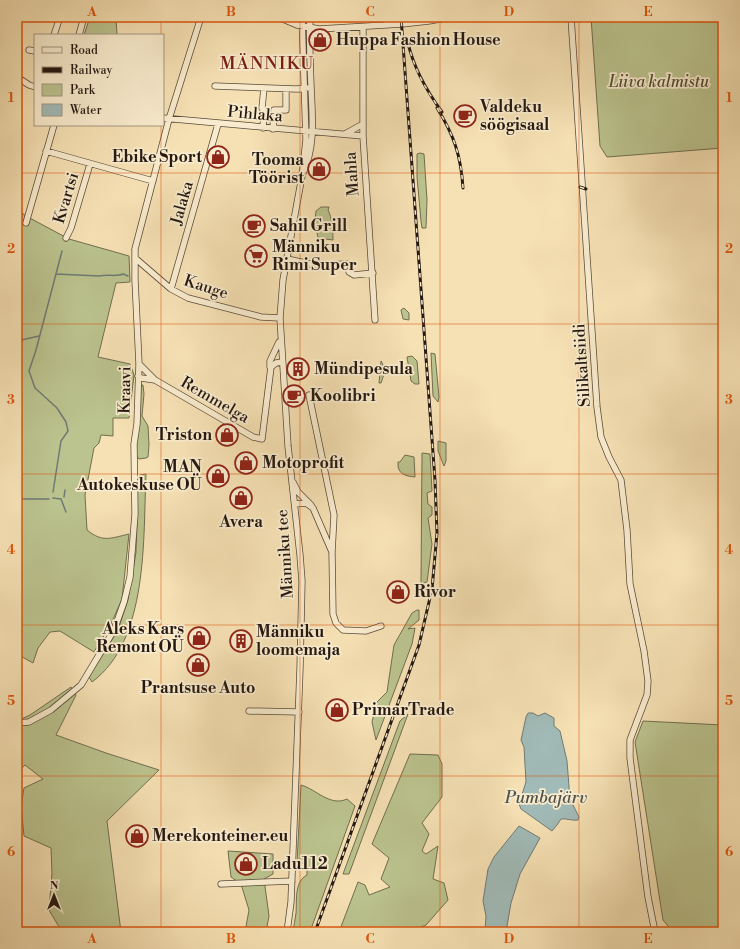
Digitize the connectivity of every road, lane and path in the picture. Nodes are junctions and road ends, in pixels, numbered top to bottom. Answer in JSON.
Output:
{"nodes":[{"id":1,"x":60,"y":17,"type":"edge"},
{"id":2,"x":84,"y":17,"type":"edge"},
{"id":3,"x":201,"y":17,"type":"edge"},
{"id":4,"x":278,"y":17,"type":"edge"},
{"id":5,"x":302,"y":17,"type":"edge"},
{"id":6,"x":310,"y":17,"type":"edge"},
{"id":7,"x":387,"y":17,"type":"edge"},
{"id":8,"x":452,"y":17,"type":"edge"},
{"id":9,"x":571,"y":17,"type":"edge"},
{"id":10,"x":387,"y":25,"type":"junction"},
{"id":11,"x":302,"y":26,"type":"junction"},
{"id":12,"x":310,"y":27,"type":"junction"},
{"id":13,"x":363,"y":27,"type":"junction"},
{"id":14,"x":54,"y":34,"type":"edge"},
{"id":15,"x":79,"y":34,"type":"edge"},
{"id":16,"x":17,"y":77,"type":"edge"},
{"id":17,"x":34,"y":86,"type":"edge"},
{"id":18,"x":216,"y":86,"type":"dead end"},
{"id":19,"x":308,"y":87,"type":"junction"},
{"id":20,"x":264,"y":88,"type":"junction"},
{"id":21,"x":286,"y":89,"type":"junction"},
{"id":22,"x":166,"y":119,"type":"edge"},
{"id":23,"x":218,"y":124,"type":"junction"},
{"id":24,"x":363,"y":124,"type":"junction"},
{"id":25,"x":54,"y":126,"type":"edge"},
{"id":26,"x":263,"y":128,"type":"junction"},
{"id":27,"x":273,"y":128,"type":"junction"},
{"id":28,"x":309,"y":132,"type":"junction"},
{"id":29,"x":345,"y":134,"type":"junction"},
{"id":30,"x":363,"y":136,"type":"junction"},
{"id":31,"x":46,"y":151,"type":"junction"},
{"id":32,"x":90,"y":164,"type":"junction"},
{"id":33,"x":153,"y":181,"type":"junction"},
{"id":34,"x":26,"y":223,"type":"dead end"},
{"id":35,"x":66,"y":238,"type":"dead end"},
{"id":36,"x":135,"y":258,"type":"junction"},
{"id":37,"x":287,"y":259,"type":"junction"},
{"id":38,"x":373,"y":273,"type":"junction"},
{"id":39,"x":171,"y":289,"type":"junction"},
{"id":40,"x":280,"y":318,"type":"junction"},
{"id":41,"x":375,"y":320,"type":"dead end"},
{"id":42,"x":280,"y":337,"type":"junction"},
{"id":43,"x":282,"y":362,"type":"junction"},
{"id":44,"x":139,"y":364,"type":"junction"},
{"id":45,"x":283,"y":369,"type":"junction"},
{"id":46,"x":270,"y":373,"type":"junction"},
{"id":47,"x":138,"y":376,"type":"junction"},
{"id":48,"x":155,"y":380,"type":"junction"},
{"id":49,"x":310,"y":396,"type":"dead end"},
{"id":50,"x":292,"y":480,"type":"junction"},
{"id":51,"x":295,"y":504,"type":"junction"},
{"id":52,"x":313,"y":508,"type":"junction"},
{"id":53,"x":332,"y":552,"type":"junction"},
{"id":54,"x":381,"y":626,"type":"dead end"},
{"id":55,"x":249,"y":711,"type":"dead end"},
{"id":56,"x":299,"y":712,"type":"junction"},
{"id":57,"x":17,"y":723,"type":"edge"},
{"id":58,"x":292,"y":881,"type":"junction"},
{"id":59,"x":221,"y":884,"type":"dead end"},
{"id":60,"x":287,"y":932,"type":"edge"},
{"id":61,"x":655,"y":932,"type":"edge"}],
"edges":[{"from":1,"to":14,"type":"street"},
{"from":2,"to":15,"type":"street"},
{"from":3,"to":22,"type":"street","name":"Kraavi"},
{"from":4,"to":11,"type":"street"},
{"from":5,"to":11,"type":"street","name":"Männiku tee"},
{"from":6,"to":12,"type":"street","name":"Männiku tee"},
{"from":7,"to":10,"type":"street"},
{"from":8,"to":10,"type":"street"},
{"from":9,"to":61,"type":"street","name":"Silikaltsiidi"},
{"from":10,"to":13,"type":"street"},
{"from":11,"to":12,"type":"street"},
{"from":11,"to":19,"type":"street","name":"Männiku tee"},
{"from":12,"to":13,"type":"street"},
{"from":12,"to":19,"type":"street","name":"Männiku tee"},
{"from":13,"to":24,"type":"street","name":"Mahla"},
{"from":16,"to":17,"type":"street"},
{"from":18,"to":20,"type":"street"},
{"from":19,"to":21,"type":"street"},
{"from":19,"to":28,"type":"street","name":"Männiku tee"},
{"from":20,"to":21,"type":"street"},
{"from":20,"to":26,"type":"street"},
{"from":21,"to":27,"type":"street"},
{"from":22,"to":23,"type":"street","name":"Pihlaka"},
{"from":22,"to":33,"type":"street","name":"Kraavi"},
{"from":23,"to":26,"type":"street","name":"Pihlaka"},
{"from":23,"to":39,"type":"street","name":"Jalaka"},
{"from":24,"to":29,"type":"street"},
{"from":24,"to":30,"type":"street","name":"Mahla"},
{"from":25,"to":31,"type":"street"},
{"from":26,"to":27,"type":"street","name":"Pihlaka"},
{"from":27,"to":28,"type":"street","name":"Pihlaka"},
{"from":28,"to":29,"type":"street","name":"Pihlaka"},
{"from":28,"to":37,"type":"street","name":"Männiku tee"},
{"from":29,"to":30,"type":"street","name":"Pihlaka"},
{"from":30,"to":38,"type":"street","name":"Mahla"},
{"from":31,"to":32,"type":"street"},
{"from":31,"to":34,"type":"street"},
{"from":32,"to":33,"type":"street"},
{"from":32,"to":35,"type":"street","name":"Kvartsi"},
{"from":33,"to":36,"type":"street","name":"Kraavi"},
{"from":36,"to":39,"type":"street","name":"Kauge"},
{"from":36,"to":44,"type":"street","name":"Kraavi"},
{"from":37,"to":38,"type":"street"},
{"from":37,"to":40,"type":"street","name":"Männiku tee"},
{"from":38,"to":41,"type":"street","name":"Mahla"},
{"from":39,"to":40,"type":"street","name":"Kauge"},
{"from":40,"to":42,"type":"street","name":"Männiku tee"},
{"from":42,"to":43,"type":"street","name":"Männiku tee"},
{"from":42,"to":46,"type":"street"},
{"from":43,"to":45,"type":"street","name":"Männiku tee"},
{"from":43,"to":46,"type":"street"},
{"from":44,"to":47,"type":"street","name":"Kraavi"},
{"from":44,"to":48,"type":"street","name":"Remmelga"},
{"from":45,"to":46,"type":"street"},
{"from":45,"to":50,"type":"street","name":"Männiku tee"},
{"from":46,"to":48,"type":"street","name":"Remmelga"},
{"from":47,"to":48,"type":"street","name":"Remmelga"},
{"from":47,"to":57,"type":"street","name":"Kraavi"},
{"from":49,"to":53,"type":"street"},
{"from":50,"to":51,"type":"street","name":"Männiku tee"},
{"from":50,"to":52,"type":"street"},
{"from":51,"to":52,"type":"street"},
{"from":51,"to":56,"type":"street","name":"Männiku tee"},
{"from":52,"to":53,"type":"street"},
{"from":53,"to":54,"type":"street"},
{"from":55,"to":56,"type":"street"},
{"from":56,"to":58,"type":"street","name":"Männiku tee"},
{"from":58,"to":59,"type":"street"},
{"from":58,"to":60,"type":"street","name":"Männiku tee"}]}
